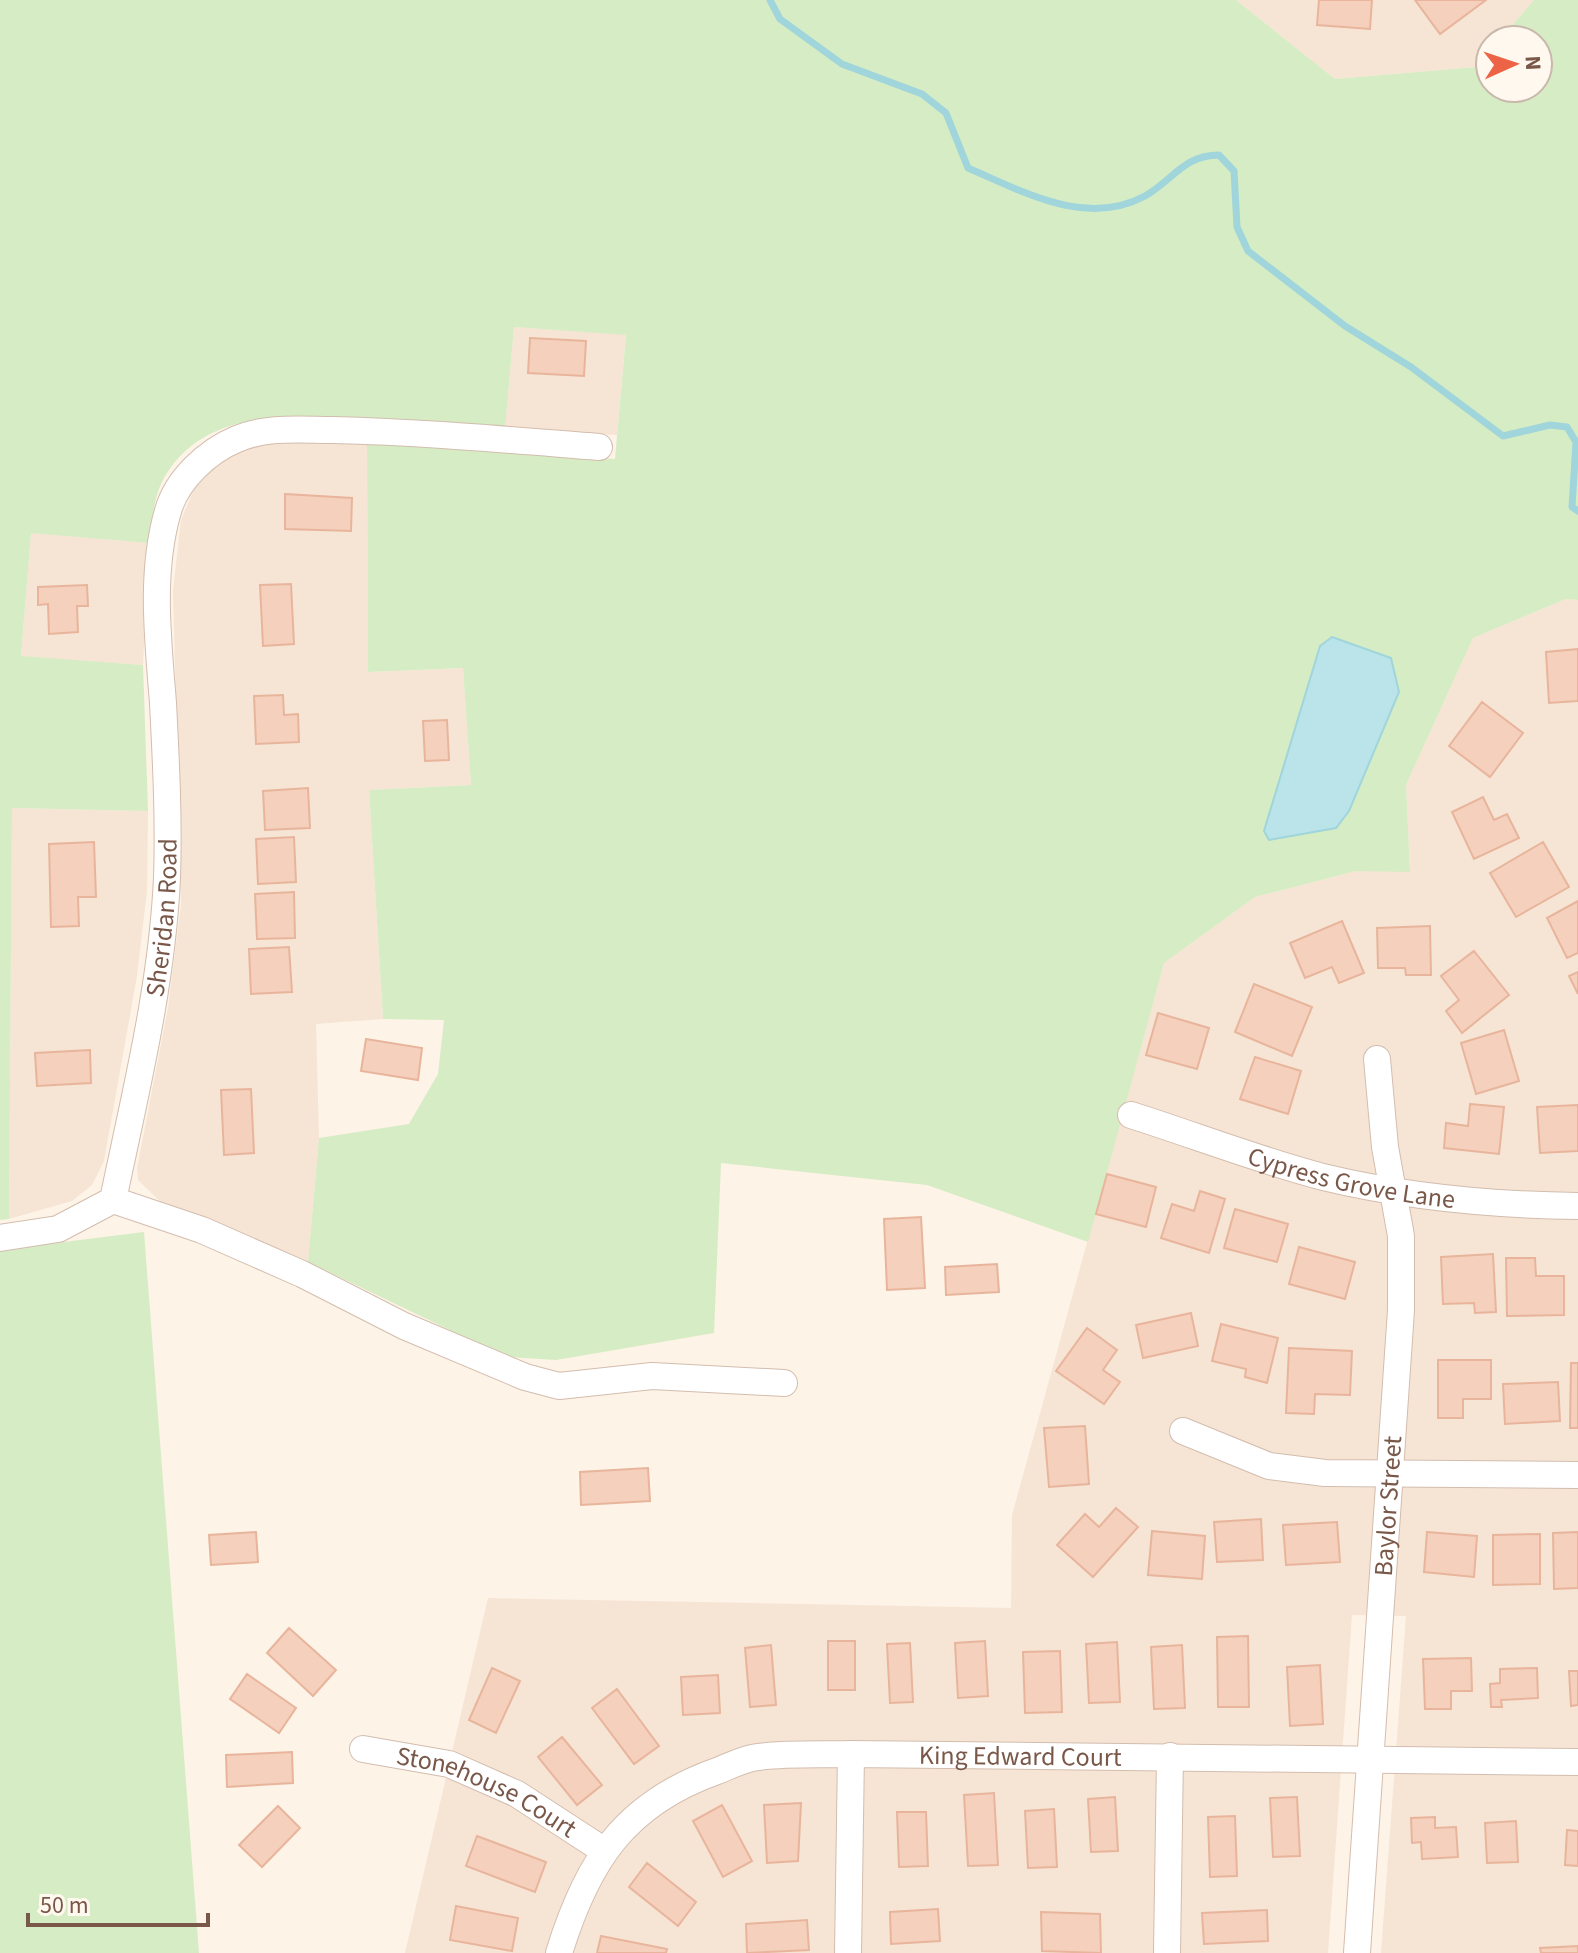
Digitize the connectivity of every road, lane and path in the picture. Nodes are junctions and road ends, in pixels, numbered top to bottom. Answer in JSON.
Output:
{"nodes":[{"id":1,"x":599,"y":447,"type":"dead end"},
{"id":2,"x":1377,"y":1059,"type":"dead end"},
{"id":3,"x":1131,"y":1115,"type":"dead end"},
{"id":4,"x":1394,"y":1191,"type":"junction"},
{"id":5,"x":113,"y":1200,"type":"junction"},
{"id":6,"x":1578,"y":1206,"type":"edge"},
{"id":7,"x":0,"y":1238,"type":"edge"},
{"id":8,"x":784,"y":1383,"type":"dead end"},
{"id":9,"x":1183,"y":1431,"type":"dead end"},
{"id":10,"x":1388,"y":1472,"type":"junction"},
{"id":11,"x":1578,"y":1475,"type":"edge"},
{"id":12,"x":363,"y":1749,"type":"dead end"},
{"id":13,"x":851,"y":1754,"type":"junction"},
{"id":14,"x":1170,"y":1756,"type":"junction"},
{"id":15,"x":1372,"y":1758,"type":"junction"},
{"id":16,"x":1578,"y":1762,"type":"edge"},
{"id":17,"x":603,"y":1850,"type":"junction"},
{"id":18,"x":559,"y":1953,"type":"edge"},
{"id":19,"x":848,"y":1953,"type":"edge"},
{"id":20,"x":1167,"y":1953,"type":"edge"},
{"id":21,"x":1357,"y":1953,"type":"edge"}],
"edges":[{"from":1,"to":5,"type":"street","name":"Sheridan Road"},
{"from":2,"to":4,"type":"street","name":"Baylor Street"},
{"from":3,"to":4,"type":"street","name":"Cypress Grove Lane"},
{"from":4,"to":6,"type":"street","name":"Cypress Grove Lane"},
{"from":4,"to":10,"type":"street","name":"Baylor Street"},
{"from":5,"to":7,"type":"street"},
{"from":5,"to":8,"type":"street"},
{"from":9,"to":10,"type":"street"},
{"from":10,"to":11,"type":"street"},
{"from":10,"to":15,"type":"street","name":"Baylor Street"},
{"from":12,"to":17,"type":"street","name":"Stonehouse Court"},
{"from":13,"to":14,"type":"street","name":"King Edward Court"},
{"from":13,"to":17,"type":"street","name":"King Edward Court"},
{"from":13,"to":19,"type":"street"},
{"from":14,"to":15,"type":"street","name":"King Edward Court"},
{"from":14,"to":20,"type":"street"},
{"from":15,"to":16,"type":"street","name":"King Edward Court"},
{"from":15,"to":21,"type":"street","name":"Baylor Street"},
{"from":17,"to":18,"type":"street","name":"King Edward Court"}]}
